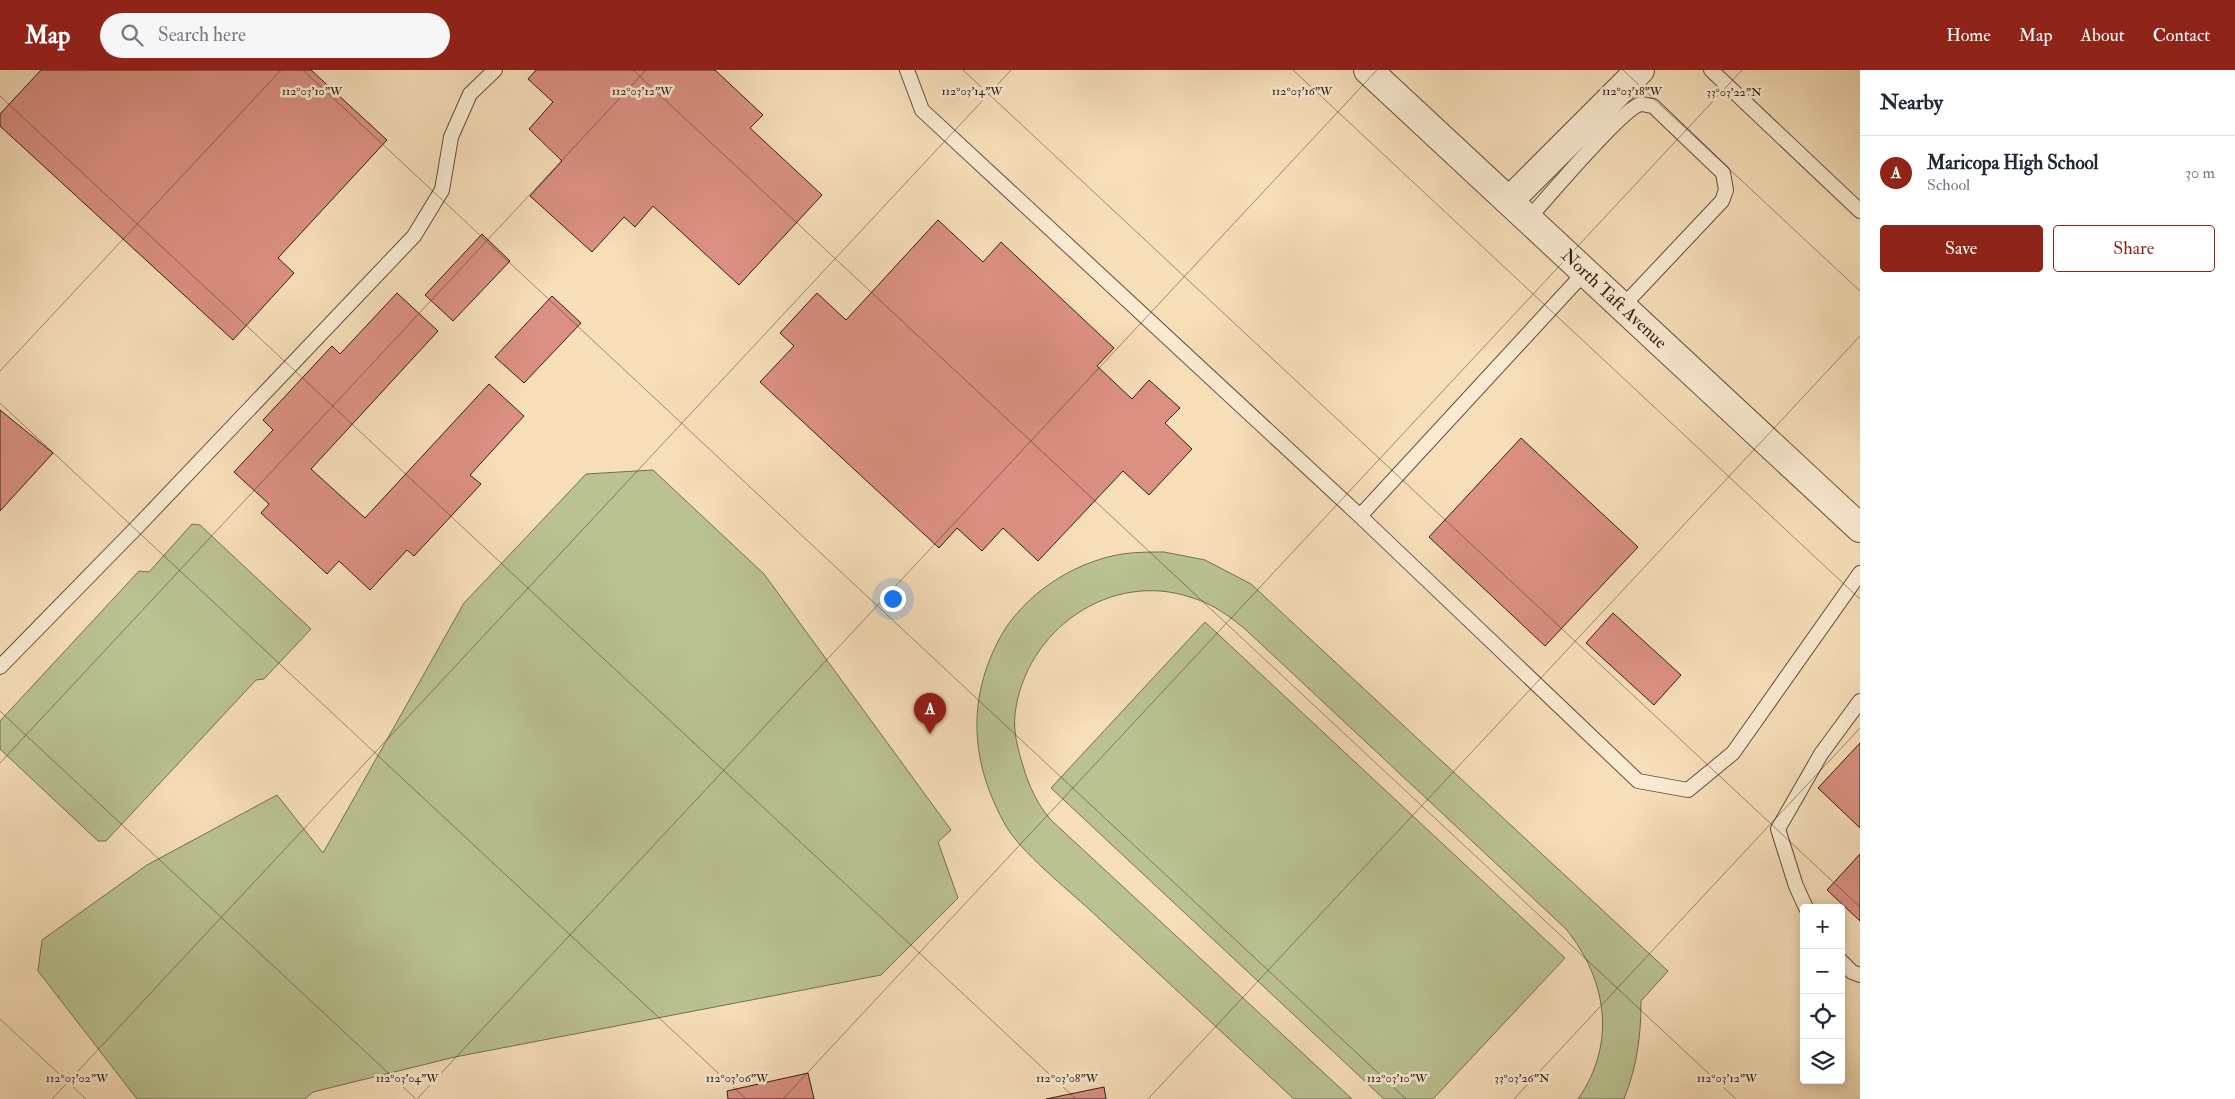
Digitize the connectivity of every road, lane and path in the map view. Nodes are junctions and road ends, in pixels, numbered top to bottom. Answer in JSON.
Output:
{"nodes":[{"id":1,"x":495,"y":70,"type":"edge"},
{"id":2,"x":907,"y":70,"type":"edge"},
{"id":3,"x":1368,"y":70,"type":"edge"},
{"id":4,"x":1640,"y":70,"type":"edge"},
{"id":5,"x":1711,"y":70,"type":"edge"},
{"id":6,"x":1519,"y":210,"type":"junction"},
{"id":7,"x":1860,"y":211,"type":"edge"},
{"id":8,"x":1585,"y":272,"type":"junction"},
{"id":9,"x":1622,"y":307,"type":"junction"},
{"id":10,"x":1360,"y":516,"type":"junction"},
{"id":11,"x":1860,"y":528,"type":"edge"},
{"id":12,"x":1860,"y":573,"type":"edge"},
{"id":13,"x":0,"y":667,"type":"edge"},
{"id":14,"x":1860,"y":701,"type":"edge"},
{"id":15,"x":1804,"y":904,"type":"edge"},
{"id":16,"x":1845,"y":965,"type":"edge"},
{"id":17,"x":1860,"y":975,"type":"edge"}],
"edges":[{"from":1,"to":13,"type":"lane"},
{"from":2,"to":10,"type":"lane"},
{"from":3,"to":6,"type":"street","name":"North Taft Avenue"},
{"from":4,"to":6,"type":"street"},
{"from":5,"to":7,"type":"lane"},
{"from":6,"to":8,"type":"street","name":"North Taft Avenue"},
{"from":6,"to":9,"type":"lane"},
{"from":8,"to":9,"type":"street","name":"North Taft Avenue"},
{"from":8,"to":10,"type":"lane"},
{"from":9,"to":11,"type":"street","name":"North Taft Avenue"},
{"from":10,"to":12,"type":"lane"},
{"from":14,"to":15,"type":"lane"},
{"from":16,"to":17,"type":"lane"}]}
